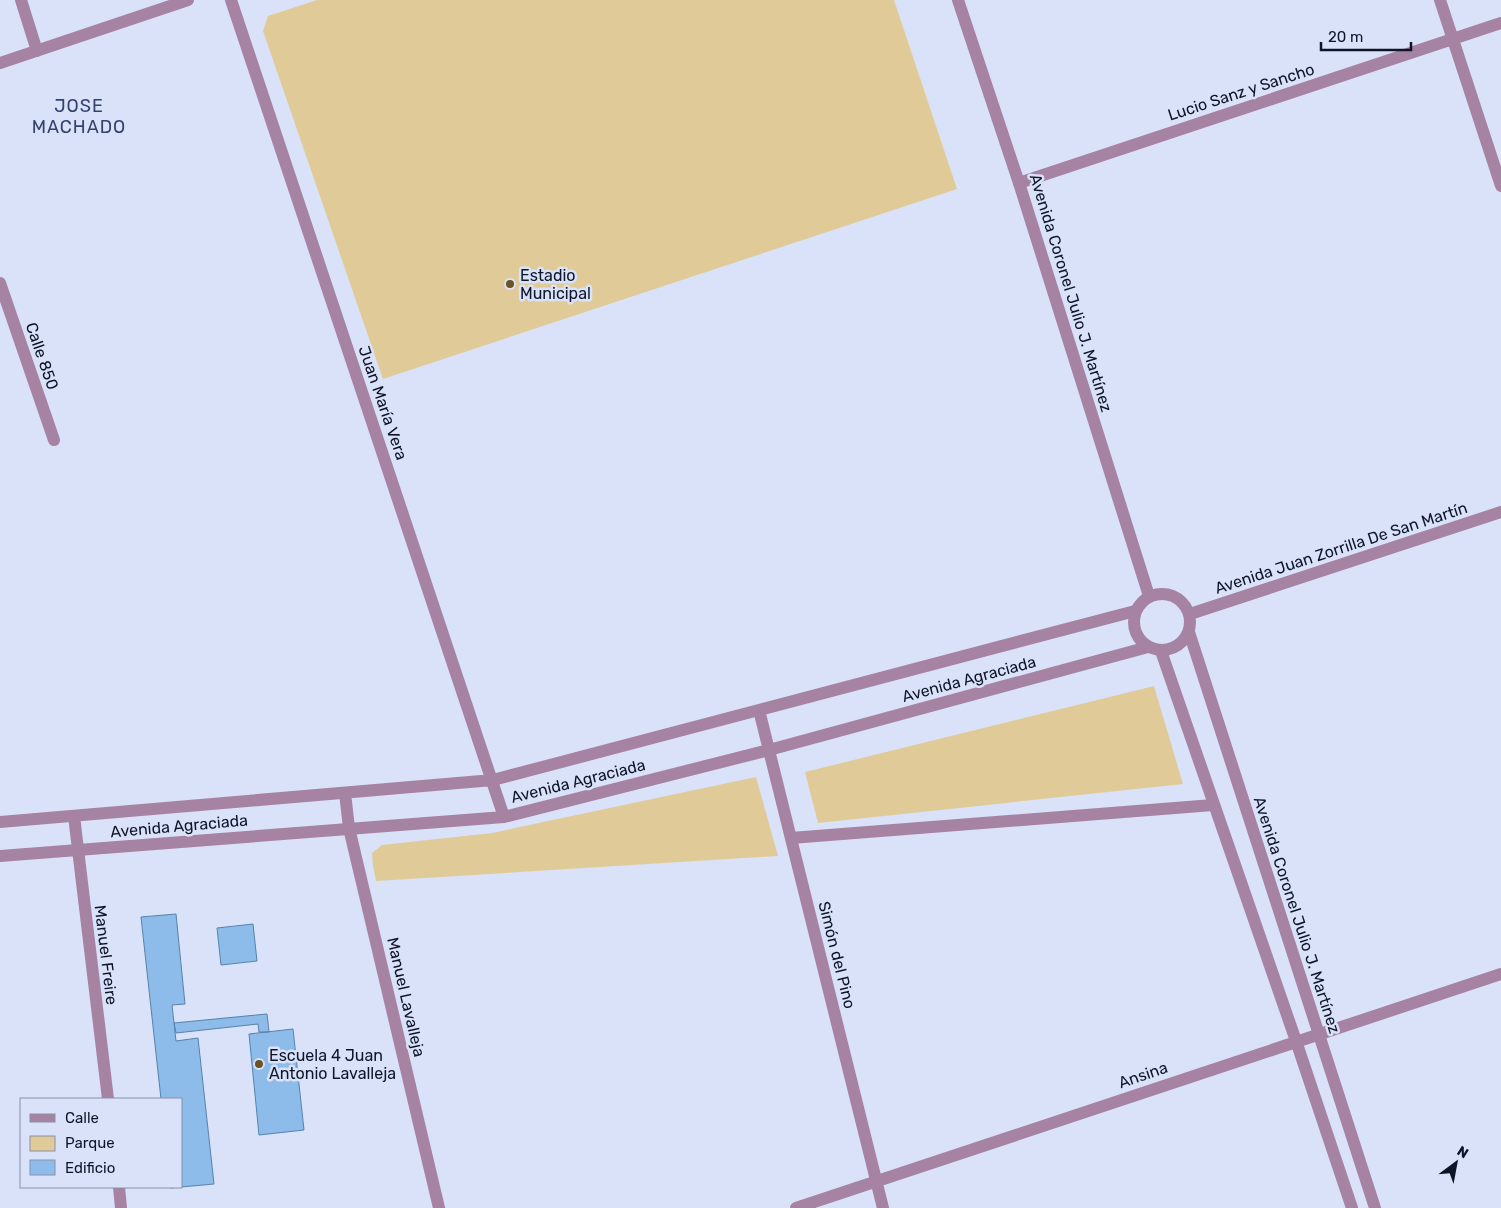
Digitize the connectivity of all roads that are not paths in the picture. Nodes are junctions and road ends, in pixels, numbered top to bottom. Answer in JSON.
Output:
{"nodes":[{"id":1,"x":21,"y":0,"type":"edge"},
{"id":2,"x":188,"y":0,"type":"edge"},
{"id":3,"x":231,"y":0,"type":"edge"},
{"id":4,"x":958,"y":0,"type":"edge"},
{"id":5,"x":1440,"y":0,"type":"edge"},
{"id":6,"x":1501,"y":23,"type":"edge"},
{"id":7,"x":1453,"y":39,"type":"junction"},
{"id":8,"x":37,"y":51,"type":"junction"},
{"id":9,"x":0,"y":63,"type":"edge"},
{"id":10,"x":1019,"y":183,"type":"junction"},
{"id":11,"x":1501,"y":186,"type":"edge"},
{"id":12,"x":0,"y":283,"type":"edge"},
{"id":13,"x":54,"y":440,"type":"dead end"},
{"id":14,"x":1501,"y":512,"type":"edge"},
{"id":15,"x":1149,"y":596,"type":"junction"},
{"id":16,"x":1135,"y":611,"type":"junction"},
{"id":17,"x":1190,"y":614,"type":"junction"},
{"id":18,"x":1190,"y":632,"type":"junction"},
{"id":19,"x":1148,"y":647,"type":"junction"},
{"id":20,"x":1161,"y":651,"type":"junction"},
{"id":21,"x":759,"y":710,"type":"junction"},
{"id":22,"x":769,"y":750,"type":"junction"},
{"id":23,"x":492,"y":780,"type":"junction"},
{"id":24,"x":345,"y":793,"type":"junction"},
{"id":25,"x":1214,"y":805,"type":"junction"},
{"id":26,"x":74,"y":816,"type":"junction"},
{"id":27,"x":504,"y":817,"type":"junction"},
{"id":28,"x":0,"y":822,"type":"edge"},
{"id":29,"x":349,"y":828,"type":"junction"},
{"id":30,"x":791,"y":838,"type":"junction"},
{"id":31,"x":77,"y":850,"type":"junction"},
{"id":32,"x":0,"y":856,"type":"edge"},
{"id":33,"x":1501,"y":974,"type":"edge"},
{"id":34,"x":1318,"y":1034,"type":"junction"},
{"id":35,"x":1296,"y":1041,"type":"junction"},
{"id":36,"x":108,"y":1098,"type":"edge"},
{"id":37,"x":877,"y":1182,"type":"junction"},
{"id":38,"x":119,"y":1188,"type":"edge"},
{"id":39,"x":121,"y":1208,"type":"edge"},
{"id":40,"x":439,"y":1208,"type":"edge"},
{"id":41,"x":796,"y":1208,"type":"edge"},
{"id":42,"x":883,"y":1208,"type":"edge"},
{"id":43,"x":1352,"y":1208,"type":"edge"},
{"id":44,"x":1376,"y":1208,"type":"edge"}],
"edges":[{"from":1,"to":8,"type":"street"},
{"from":2,"to":8,"type":"street"},
{"from":3,"to":23,"type":"street","name":"Juan María Vera"},
{"from":4,"to":10,"type":"street","name":"Avenida Coronel Julio J. Martínez"},
{"from":5,"to":7,"type":"street"},
{"from":6,"to":7,"type":"street","name":"Lucio Sanz y Sancho"},
{"from":7,"to":10,"type":"street","name":"Lucio Sanz y Sancho"},
{"from":7,"to":11,"type":"street"},
{"from":8,"to":9,"type":"street"},
{"from":10,"to":15,"type":"street","name":"Avenida Coronel Julio J. Martínez"},
{"from":12,"to":13,"type":"street","name":"Calle 850"},
{"from":14,"to":17,"type":"street","name":"Avenida Juan Zorrilla De San Martín"},
{"from":15,"to":16,"type":"street"},
{"from":15,"to":17,"type":"street"},
{"from":16,"to":19,"type":"street"},
{"from":16,"to":21,"type":"street","name":"Avenida Agraciada"},
{"from":17,"to":18,"type":"street"},
{"from":18,"to":20,"type":"street"},
{"from":18,"to":34,"type":"street","name":"Avenida Coronel Julio J. Martínez"},
{"from":19,"to":20,"type":"street"},
{"from":19,"to":22,"type":"street","name":"Avenida Agraciada"},
{"from":20,"to":25,"type":"street"},
{"from":21,"to":22,"type":"street","name":"Simón del Pino"},
{"from":21,"to":23,"type":"street","name":"Avenida Agraciada"},
{"from":22,"to":27,"type":"street","name":"Avenida Agraciada"},
{"from":22,"to":30,"type":"street","name":"Simón del Pino"},
{"from":23,"to":24,"type":"street","name":"Avenida Agraciada"},
{"from":23,"to":27,"type":"street","name":"Juan María Vera"},
{"from":24,"to":26,"type":"street","name":"Avenida Agraciada"},
{"from":24,"to":29,"type":"street","name":"Manuel Lavalleja"},
{"from":25,"to":30,"type":"street"},
{"from":25,"to":35,"type":"street"},
{"from":26,"to":28,"type":"street","name":"Avenida Agraciada"},
{"from":26,"to":31,"type":"street","name":"Manuel Freire"},
{"from":27,"to":29,"type":"street","name":"Avenida Agraciada"},
{"from":29,"to":31,"type":"street","name":"Avenida Agraciada"},
{"from":29,"to":40,"type":"street","name":"Manuel Lavalleja"},
{"from":30,"to":37,"type":"street","name":"Simón del Pino"},
{"from":31,"to":32,"type":"street","name":"Avenida Agraciada"},
{"from":31,"to":36,"type":"street","name":"Manuel Freire"},
{"from":33,"to":34,"type":"street","name":"Ansina"},
{"from":34,"to":35,"type":"street","name":"Ansina"},
{"from":34,"to":44,"type":"street","name":"Avenida Coronel Julio J. Martínez"},
{"from":35,"to":37,"type":"street","name":"Ansina"},
{"from":35,"to":43,"type":"street"},
{"from":37,"to":41,"type":"street","name":"Ansina"},
{"from":37,"to":42,"type":"street","name":"Simón del Pino"},
{"from":38,"to":39,"type":"street"}]}
